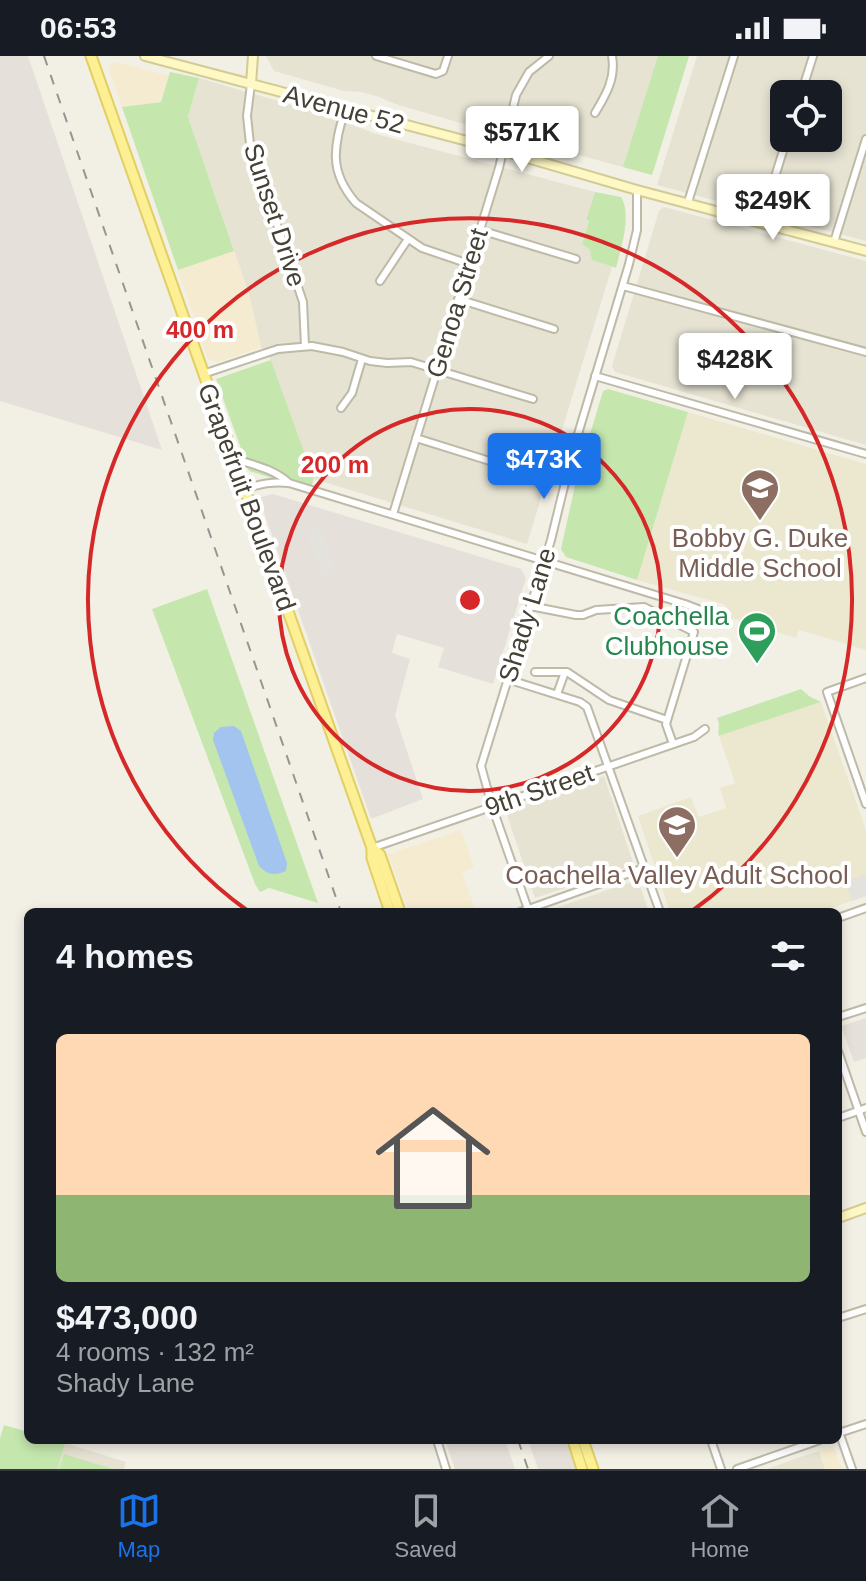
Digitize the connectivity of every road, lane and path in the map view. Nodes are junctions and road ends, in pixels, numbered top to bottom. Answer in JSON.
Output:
{"nodes":[{"id":1,"x":91,"y":56,"type":"edge"},
{"id":2,"x":145,"y":56,"type":"edge"},
{"id":3,"x":253,"y":56,"type":"edge"},
{"id":4,"x":376,"y":56,"type":"edge"},
{"id":5,"x":448,"y":56,"type":"edge"},
{"id":6,"x":549,"y":56,"type":"edge"},
{"id":7,"x":612,"y":56,"type":"edge"},
{"id":8,"x":734,"y":56,"type":"edge"},
{"id":9,"x":813,"y":56,"type":"edge"},
{"id":10,"x":805,"y":80,"type":"edge"},
{"id":11,"x":251,"y":84,"type":"junction"},
{"id":12,"x":345,"y":109,"type":"junction"},
{"id":13,"x":595,"y":113,"type":"dead end"},
{"id":14,"x":866,"y":139,"type":"edge"},
{"id":15,"x":502,"y":151,"type":"junction"},
{"id":16,"x":783,"y":152,"type":"edge"},
{"id":17,"x":637,"y":190,"type":"junction"},
{"id":18,"x":688,"y":202,"type":"junction"},
{"id":19,"x":761,"y":222,"type":"junction"},
{"id":20,"x":480,"y":230,"type":"junction"},
{"id":21,"x":408,"y":239,"type":"junction"},
{"id":22,"x":834,"y":242,"type":"junction"},
{"id":23,"x":866,"y":251,"type":"edge"},
{"id":24,"x":576,"y":259,"type":"dead end"},
{"id":25,"x":469,"y":264,"type":"junction"},
{"id":26,"x":380,"y":281,"type":"dead end"},
{"id":27,"x":623,"y":286,"type":"junction"},
{"id":28,"x":458,"y":299,"type":"junction"},
{"id":29,"x":554,"y":329,"type":"dead end"},
{"id":30,"x":305,"y":346,"type":"junction"},
{"id":31,"x":866,"y":352,"type":"edge"},
{"id":32,"x":362,"y":359,"type":"junction"},
{"id":33,"x":437,"y":369,"type":"junction"},
{"id":34,"x":203,"y":374,"type":"junction"},
{"id":35,"x":595,"y":376,"type":"junction"},
{"id":36,"x":533,"y":399,"type":"dead end"},
{"id":37,"x":341,"y":408,"type":"dead end"},
{"id":38,"x":416,"y":438,"type":"junction"},
{"id":39,"x":866,"y":454,"type":"edge"},
{"id":40,"x":233,"y":459,"type":"junction"},
{"id":41,"x":512,"y":468,"type":"dead end"},
{"id":42,"x":289,"y":483,"type":"junction"},
{"id":43,"x":244,"y":489,"type":"junction"},
{"id":44,"x":393,"y":514,"type":"junction"},
{"id":45,"x":545,"y":561,"type":"junction"},
{"id":46,"x":530,"y":606,"type":"junction"},
{"id":47,"x":716,"y":616,"type":"dead end"},
{"id":48,"x":535,"y":672,"type":"dead end"},
{"id":49,"x":565,"y":672,"type":"junction"},
{"id":50,"x":866,"y":678,"type":"edge"},
{"id":51,"x":507,"y":679,"type":"junction"},
{"id":52,"x":557,"y":694,"type":"junction"},
{"id":53,"x":667,"y":720,"type":"junction"},
{"id":54,"x":705,"y":729,"type":"dead end"},
{"id":55,"x":673,"y":744,"type":"junction"},
{"id":56,"x":609,"y":766,"type":"junction"},
{"id":57,"x":864,"y":793,"type":"edge"},
{"id":58,"x":866,"y":804,"type":"edge"},
{"id":59,"x":492,"y":806,"type":"junction"},
{"id":60,"x":372,"y":848,"type":"junction"},
{"id":61,"x":644,"y":868,"type":"junction"},
{"id":62,"x":389,"y":908,"type":"edge"},
{"id":63,"x":399,"y":908,"type":"edge"},
{"id":64,"x":528,"y":908,"type":"edge"},
{"id":65,"x":534,"y":908,"type":"edge"},
{"id":66,"x":659,"y":908,"type":"edge"},
{"id":67,"x":866,"y":908,"type":"edge"},
{"id":68,"x":842,"y":917,"type":"edge"},
{"id":69,"x":866,"y":1008,"type":"edge"},
{"id":70,"x":842,"y":1016,"type":"edge"},
{"id":71,"x":842,"y":1061,"type":"edge"},
{"id":72,"x":862,"y":1109,"type":"edge"},
{"id":73,"x":842,"y":1116,"type":"edge"},
{"id":74,"x":866,"y":1132,"type":"edge"},
{"id":75,"x":866,"y":1208,"type":"edge"},
{"id":76,"x":842,"y":1217,"type":"edge"},
{"id":77,"x":866,"y":1309,"type":"edge"},
{"id":78,"x":842,"y":1317,"type":"edge"},
{"id":79,"x":866,"y":1424,"type":"edge"},
{"id":80,"x":842,"y":1431,"type":"edge"},
{"id":81,"x":842,"y":1441,"type":"edge"},
{"id":82,"x":438,"y":1444,"type":"edge"},
{"id":83,"x":574,"y":1444,"type":"edge"},
{"id":84,"x":584,"y":1444,"type":"edge"},
{"id":85,"x":712,"y":1444,"type":"edge"},
{"id":86,"x":809,"y":1444,"type":"edge"},
{"id":87,"x":446,"y":1469,"type":"edge"},
{"id":88,"x":582,"y":1469,"type":"edge"},
{"id":89,"x":593,"y":1469,"type":"edge"},
{"id":90,"x":721,"y":1469,"type":"edge"},
{"id":91,"x":737,"y":1469,"type":"edge"},
{"id":92,"x":852,"y":1469,"type":"edge"}],
"edges":[{"from":1,"to":34,"type":"main road","name":"Grapefruit Boulevard"},
{"from":2,"to":11,"type":"main road","name":"Avenue 52"},
{"from":3,"to":11,"type":"main road"},
{"from":4,"to":5,"type":"street"},
{"from":6,"to":15,"type":"street","name":"Genoa Street"},
{"from":7,"to":13,"type":"street"},
{"from":8,"to":18,"type":"street"},
{"from":9,"to":10,"type":"street"},
{"from":11,"to":12,"type":"main road","name":"Avenue 52"},
{"from":11,"to":30,"type":"street","name":"Sunset Drive"},
{"from":12,"to":15,"type":"main road","name":"Avenue 52"},
{"from":12,"to":21,"type":"street"},
{"from":14,"to":22,"type":"street"},
{"from":15,"to":17,"type":"main road","name":"Avenue 52"},
{"from":15,"to":20,"type":"street","name":"Genoa Street"},
{"from":16,"to":19,"type":"street"},
{"from":17,"to":18,"type":"main road","name":"Avenue 52"},
{"from":17,"to":27,"type":"street","name":"Shady Lane"},
{"from":18,"to":19,"type":"main road","name":"Avenue 52"},
{"from":19,"to":22,"type":"main road","name":"Avenue 52"},
{"from":20,"to":24,"type":"street"},
{"from":20,"to":25,"type":"street","name":"Genoa Street"},
{"from":21,"to":25,"type":"street"},
{"from":21,"to":26,"type":"street"},
{"from":22,"to":23,"type":"main road","name":"Avenue 52"},
{"from":25,"to":28,"type":"street","name":"Genoa Street"},
{"from":27,"to":31,"type":"street"},
{"from":27,"to":35,"type":"street","name":"Shady Lane"},
{"from":28,"to":29,"type":"street"},
{"from":28,"to":33,"type":"street","name":"Genoa Street"},
{"from":30,"to":32,"type":"street"},
{"from":30,"to":34,"type":"street"},
{"from":32,"to":33,"type":"street"},
{"from":32,"to":37,"type":"street"},
{"from":33,"to":36,"type":"street"},
{"from":33,"to":38,"type":"street","name":"Genoa Street"},
{"from":34,"to":40,"type":"main road","name":"Grapefruit Boulevard"},
{"from":35,"to":39,"type":"street"},
{"from":35,"to":45,"type":"street","name":"Shady Lane"},
{"from":38,"to":41,"type":"street"},
{"from":38,"to":44,"type":"street","name":"Genoa Street"},
{"from":40,"to":42,"type":"street"},
{"from":40,"to":43,"type":"main road","name":"Grapefruit Boulevard"},
{"from":42,"to":43,"type":"street"},
{"from":42,"to":44,"type":"street"},
{"from":43,"to":60,"type":"main road","name":"Grapefruit Boulevard"},
{"from":44,"to":45,"type":"street"},
{"from":45,"to":46,"type":"street","name":"Shady Lane"},
{"from":45,"to":47,"type":"street"},
{"from":46,"to":51,"type":"street","name":"Shady Lane"},
{"from":46,"to":53,"type":"street"},
{"from":48,"to":49,"type":"street"},
{"from":49,"to":52,"type":"street"},
{"from":49,"to":53,"type":"street"},
{"from":50,"to":57,"type":"street"},
{"from":51,"to":52,"type":"street"},
{"from":51,"to":59,"type":"street","name":"Shady Lane"},
{"from":52,"to":56,"type":"street"},
{"from":53,"to":55,"type":"street"},
{"from":54,"to":55,"type":"street","name":"9th Street"},
{"from":55,"to":56,"type":"street","name":"9th Street"},
{"from":56,"to":59,"type":"street","name":"9th Street"},
{"from":56,"to":61,"type":"street"},
{"from":57,"to":58,"type":"street"},
{"from":59,"to":60,"type":"street","name":"9th Street"},
{"from":59,"to":64,"type":"street","name":"Shady Lane"},
{"from":60,"to":62,"type":"main road","name":"Grapefruit Boulevard"},
{"from":60,"to":63,"type":"main road","name":"Grapefruit Boulevard"},
{"from":61,"to":65,"type":"street"},
{"from":61,"to":66,"type":"street"},
{"from":67,"to":68,"type":"street"},
{"from":69,"to":70,"type":"street"},
{"from":71,"to":72,"type":"street"},
{"from":72,"to":73,"type":"street"},
{"from":72,"to":74,"type":"street"},
{"from":75,"to":76,"type":"main road"},
{"from":77,"to":78,"type":"street"},
{"from":79,"to":80,"type":"street"},
{"from":81,"to":92,"type":"street"},
{"from":82,"to":87,"type":"street"},
{"from":83,"to":88,"type":"main road"},
{"from":84,"to":89,"type":"main road"},
{"from":85,"to":90,"type":"street"},
{"from":86,"to":91,"type":"street"}]}
